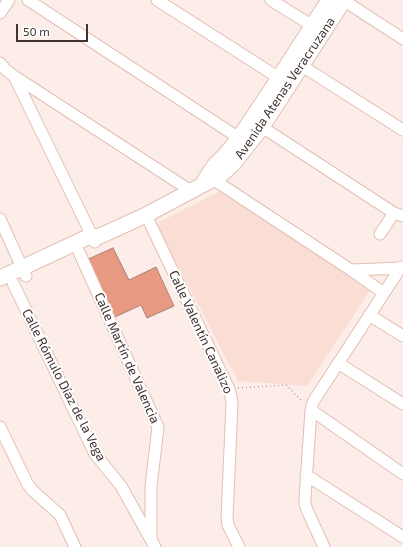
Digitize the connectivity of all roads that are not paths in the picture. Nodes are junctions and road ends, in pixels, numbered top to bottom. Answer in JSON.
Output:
{"nodes":[{"id":1,"x":9,"y":0,"type":"edge"},
{"id":2,"x":28,"y":0,"type":"edge"},
{"id":3,"x":157,"y":0,"type":"edge"},
{"id":4,"x":271,"y":0,"type":"edge"},
{"id":5,"x":329,"y":0,"type":"edge"},
{"id":6,"x":344,"y":0,"type":"edge"},
{"id":7,"x":0,"y":13,"type":"edge"},
{"id":8,"x":318,"y":30,"type":"junction"},
{"id":9,"x":403,"y":39,"type":"edge"},
{"id":10,"x":0,"y":63,"type":"edge"},
{"id":11,"x":302,"y":66,"type":"junction"},
{"id":12,"x":14,"y":76,"type":"junction"},
{"id":13,"x":280,"y":78,"type":"junction"},
{"id":14,"x":262,"y":127,"type":"junction"},
{"id":15,"x":403,"y":130,"type":"edge"},
{"id":16,"x":239,"y":138,"type":"junction"},
{"id":17,"x":203,"y":183,"type":"junction"},
{"id":18,"x":146,"y":215,"type":"junction"},
{"id":19,"x":399,"y":215,"type":"edge"},
{"id":20,"x":0,"y":219,"type":"edge"},
{"id":21,"x":380,"y":234,"type":"dead end"},
{"id":22,"x":96,"y":239,"type":"junction"},
{"id":23,"x":79,"y":252,"type":"junction"},
{"id":24,"x":402,"y":268,"type":"edge"},
{"id":25,"x":351,"y":270,"type":"junction"},
{"id":26,"x":24,"y":272,"type":"junction"},
{"id":27,"x":4,"y":283,"type":"edge"},
{"id":28,"x":384,"y":293,"type":"junction"},
{"id":29,"x":369,"y":315,"type":"junction"},
{"id":30,"x":403,"y":336,"type":"edge"},
{"id":31,"x":338,"y":363,"type":"junction"},
{"id":32,"x":403,"y":404,"type":"edge"},
{"id":33,"x":311,"y":410,"type":"junction"},
{"id":34,"x":0,"y":427,"type":"edge"},
{"id":35,"x":400,"y":471,"type":"edge"},
{"id":36,"x":306,"y":475,"type":"junction"},
{"id":37,"x":403,"y":537,"type":"edge"},
{"id":38,"x":153,"y":543,"type":"edge"},
{"id":39,"x":75,"y":547,"type":"edge"},
{"id":40,"x":240,"y":547,"type":"edge"},
{"id":41,"x":324,"y":547,"type":"edge"}],
"edges":[{"from":1,"to":7,"type":"street"},
{"from":2,"to":16,"type":"street"},
{"from":3,"to":13,"type":"street"},
{"from":4,"to":8,"type":"street"},
{"from":5,"to":8,"type":"main road","name":"Avenida Atenas Veracruzana"},
{"from":6,"to":8,"type":"main road","name":"Avenida Atenas Veracruzana"},
{"from":6,"to":9,"type":"street"},
{"from":8,"to":11,"type":"main road","name":"Avenida Atenas Veracruzana"},
{"from":8,"to":13,"type":"main road","name":"Avenida Atenas Veracruzana"},
{"from":10,"to":12,"type":"street"},
{"from":11,"to":14,"type":"main road","name":"Avenida Atenas Veracruzana"},
{"from":11,"to":15,"type":"street"},
{"from":12,"to":17,"type":"street"},
{"from":12,"to":22,"type":"street"},
{"from":13,"to":16,"type":"main road","name":"Avenida Atenas Veracruzana"},
{"from":14,"to":17,"type":"main road","name":"Avenida Atenas Veracruzana"},
{"from":14,"to":19,"type":"street"},
{"from":16,"to":17,"type":"main road","name":"Avenida Atenas Veracruzana"},
{"from":17,"to":18,"type":"main road","name":"Avenida Atenas Veracruzana"},
{"from":17,"to":25,"type":"street"},
{"from":18,"to":22,"type":"main road","name":"Avenida Atenas Veracruzana"},
{"from":18,"to":40,"type":"street","name":"Calle Valentín Canalizo"},
{"from":19,"to":21,"type":"street"},
{"from":20,"to":26,"type":"street"},
{"from":22,"to":23,"type":"main road","name":"Avenida Atenas Veracruzana"},
{"from":22,"to":26,"type":"main road","name":"Avenida Atenas Veracruzana"},
{"from":23,"to":26,"type":"main road","name":"Avenida Atenas Veracruzana"},
{"from":23,"to":38,"type":"street","name":"Calle Martín de Valencia"},
{"from":24,"to":25,"type":"street"},
{"from":24,"to":28,"type":"street"},
{"from":25,"to":28,"type":"street"},
{"from":26,"to":27,"type":"main road","name":"Avenida Atenas Veracruzana"},
{"from":27,"to":38,"type":"street","name":"Calle Rómulo Díaz de la Vega"},
{"from":28,"to":29,"type":"street"},
{"from":29,"to":30,"type":"street"},
{"from":29,"to":31,"type":"street"},
{"from":31,"to":32,"type":"street"},
{"from":31,"to":33,"type":"street"},
{"from":33,"to":35,"type":"street"},
{"from":33,"to":36,"type":"street"},
{"from":34,"to":39,"type":"street"},
{"from":36,"to":37,"type":"street"},
{"from":36,"to":41,"type":"street"}]}
